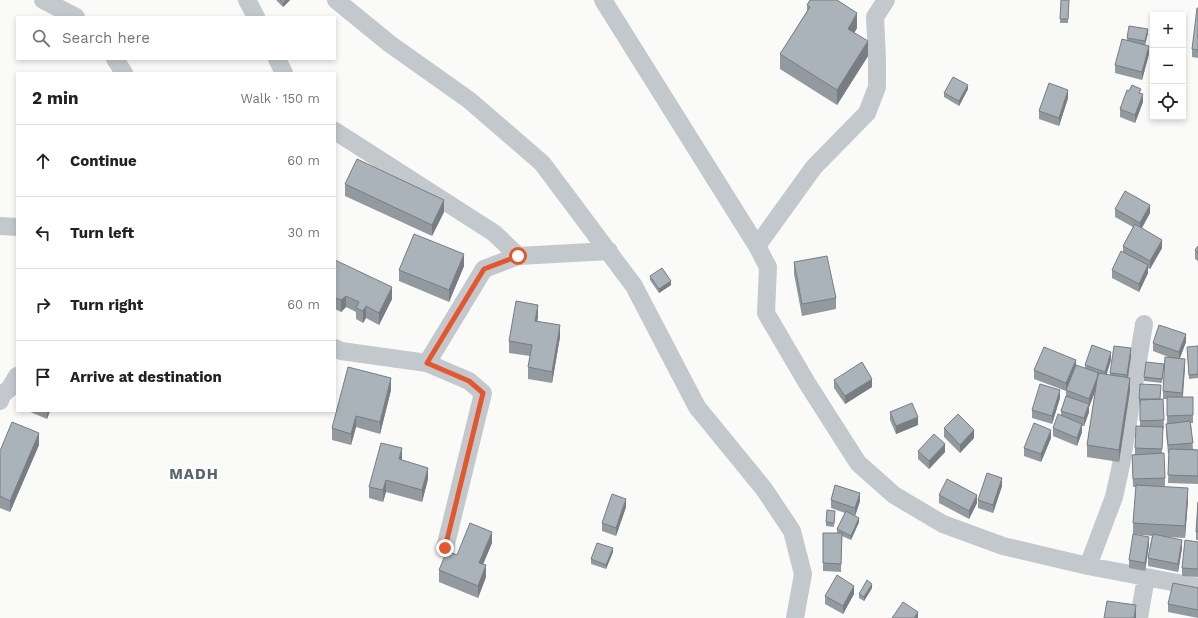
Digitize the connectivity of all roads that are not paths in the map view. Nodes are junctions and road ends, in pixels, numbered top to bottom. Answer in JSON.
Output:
{"nodes":[{"id":1,"x":43,"y":0,"type":"edge"},
{"id":2,"x":247,"y":0,"type":"edge"},
{"id":3,"x":336,"y":0,"type":"edge"},
{"id":4,"x":603,"y":0,"type":"edge"},
{"id":5,"x":886,"y":0,"type":"edge"},
{"id":6,"x":74,"y":16,"type":"edge"},
{"id":7,"x":255,"y":16,"type":"edge"},
{"id":8,"x":116,"y":60,"type":"edge"},
{"id":9,"x":278,"y":60,"type":"edge"},
{"id":10,"x":123,"y":72,"type":"edge"},
{"id":11,"x":284,"y":72,"type":"edge"},
{"id":12,"x":336,"y":132,"type":"edge"},
{"id":13,"x":0,"y":226,"type":"edge"},
{"id":14,"x":16,"y":227,"type":"edge"},
{"id":15,"x":757,"y":246,"type":"junction"},
{"id":16,"x":609,"y":252,"type":"junction"},
{"id":17,"x":518,"y":256,"type":"junction"},
{"id":18,"x":1144,"y":324,"type":"dead end"},
{"id":19,"x":336,"y":348,"type":"edge"},
{"id":20,"x":427,"y":363,"type":"junction"},
{"id":21,"x":16,"y":378,"type":"edge"},
{"id":22,"x":1,"y":397,"type":"edge"},
{"id":23,"x":445,"y":548,"type":"dead end"},
{"id":24,"x":1088,"y":566,"type":"junction"},
{"id":25,"x":1146,"y":577,"type":"junction"},
{"id":26,"x":1198,"y":587,"type":"edge"},
{"id":27,"x":795,"y":618,"type":"edge"},
{"id":28,"x":1139,"y":618,"type":"edge"}],
"edges":[{"from":1,"to":6,"type":"street"},
{"from":2,"to":7,"type":"street"},
{"from":3,"to":16,"type":"street"},
{"from":4,"to":15,"type":"street"},
{"from":5,"to":15,"type":"street"},
{"from":8,"to":10,"type":"street"},
{"from":9,"to":11,"type":"street"},
{"from":12,"to":17,"type":"street"},
{"from":13,"to":14,"type":"street"},
{"from":15,"to":24,"type":"street"},
{"from":16,"to":17,"type":"street"},
{"from":16,"to":27,"type":"street"},
{"from":17,"to":20,"type":"street"},
{"from":18,"to":24,"type":"street"},
{"from":19,"to":20,"type":"street"},
{"from":20,"to":23,"type":"street"},
{"from":21,"to":22,"type":"street"},
{"from":24,"to":25,"type":"street"},
{"from":25,"to":26,"type":"street"},
{"from":25,"to":28,"type":"street"}]}
